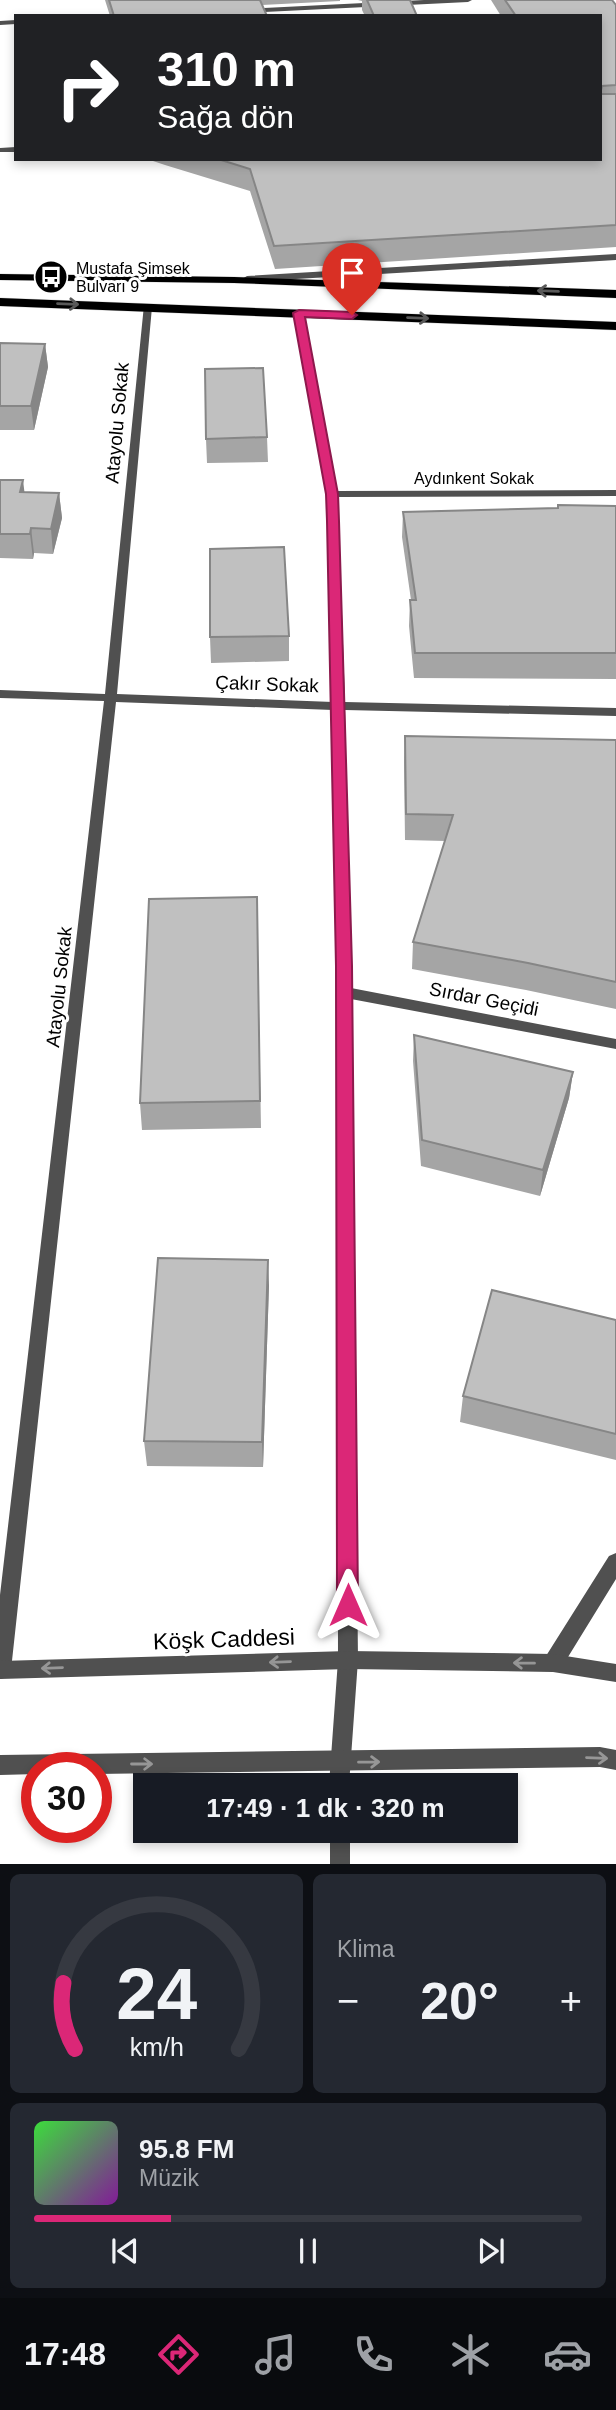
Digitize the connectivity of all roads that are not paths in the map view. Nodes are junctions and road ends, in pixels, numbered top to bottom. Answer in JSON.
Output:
{"nodes":[{"id":1,"x":468,"y":0,"type":"edge"},
{"id":2,"x":233,"y":12,"type":"edge"},
{"id":3,"x":616,"y":257,"type":"edge"},
{"id":4,"x":0,"y":277,"type":"edge"},
{"id":5,"x":234,"y":280,"type":"junction"},
{"id":6,"x":616,"y":294,"type":"edge"},
{"id":7,"x":0,"y":302,"type":"edge"},
{"id":8,"x":147,"y":307,"type":"junction"},
{"id":9,"x":299,"y":313,"type":"junction"},
{"id":10,"x":616,"y":326,"type":"edge"},
{"id":11,"x":616,"y":493,"type":"edge"},
{"id":12,"x":332,"y":494,"type":"junction"},
{"id":13,"x":0,"y":694,"type":"edge"},
{"id":14,"x":111,"y":696,"type":"junction"},
{"id":15,"x":339,"y":706,"type":"junction"},
{"id":16,"x":616,"y":712,"type":"edge"},
{"id":17,"x":344,"y":992,"type":"junction"},
{"id":18,"x":616,"y":1044,"type":"edge"},
{"id":19,"x":616,"y":1562,"type":"edge"},
{"id":20,"x":348,"y":1660,"type":"junction"},
{"id":21,"x":554,"y":1663,"type":"junction"},
{"id":22,"x":0,"y":1670,"type":"edge"},
{"id":23,"x":616,"y":1673,"type":"edge"},
{"id":24,"x":616,"y":1760,"type":"edge"},
{"id":25,"x":339,"y":1762,"type":"junction"},
{"id":26,"x":0,"y":1765,"type":"edge"},
{"id":27,"x":339,"y":1773,"type":"edge"},
{"id":28,"x":340,"y":1843,"type":"edge"},
{"id":29,"x":340,"y":1864,"type":"edge"}],
"edges":[{"from":1,"to":2,"type":"street"},
{"from":3,"to":5,"type":"street"},
{"from":4,"to":5,"type":"main road"},
{"from":6,"to":5,"type":"main road","one_way":true},
{"from":7,"to":8,"type":"main road","one_way":true},
{"from":8,"to":9,"type":"main road"},
{"from":8,"to":14,"type":"street","name":"Atayolu Sokak"},
{"from":9,"to":10,"type":"main road","one_way":true},
{"from":9,"to":12,"type":"street"},
{"from":11,"to":12,"type":"street","name":"Aydınkent Sokak"},
{"from":12,"to":15,"type":"street"},
{"from":13,"to":14,"type":"street","name":"Çakır Sokak"},
{"from":14,"to":15,"type":"street","name":"Çakır Sokak"},
{"from":14,"to":22,"type":"street","name":"Atayolu Sokak"},
{"from":15,"to":16,"type":"street","name":"Çakır Sokak"},
{"from":15,"to":17,"type":"street"},
{"from":17,"to":18,"type":"street","name":"Sırdar Geçidi"},
{"from":17,"to":20,"type":"street"},
{"from":19,"to":21,"type":"street"},
{"from":21,"to":20,"type":"street","name":"Köşk Caddesi","one_way":true},
{"from":20,"to":22,"type":"street","name":"Köşk Caddesi","one_way":true},
{"from":20,"to":25,"type":"street"},
{"from":21,"to":23,"type":"street","name":"Köşk Caddesi"},
{"from":25,"to":24,"type":"street","one_way":true},
{"from":26,"to":25,"type":"street","one_way":true},
{"from":25,"to":27,"type":"street"},
{"from":28,"to":29,"type":"street"}]}
